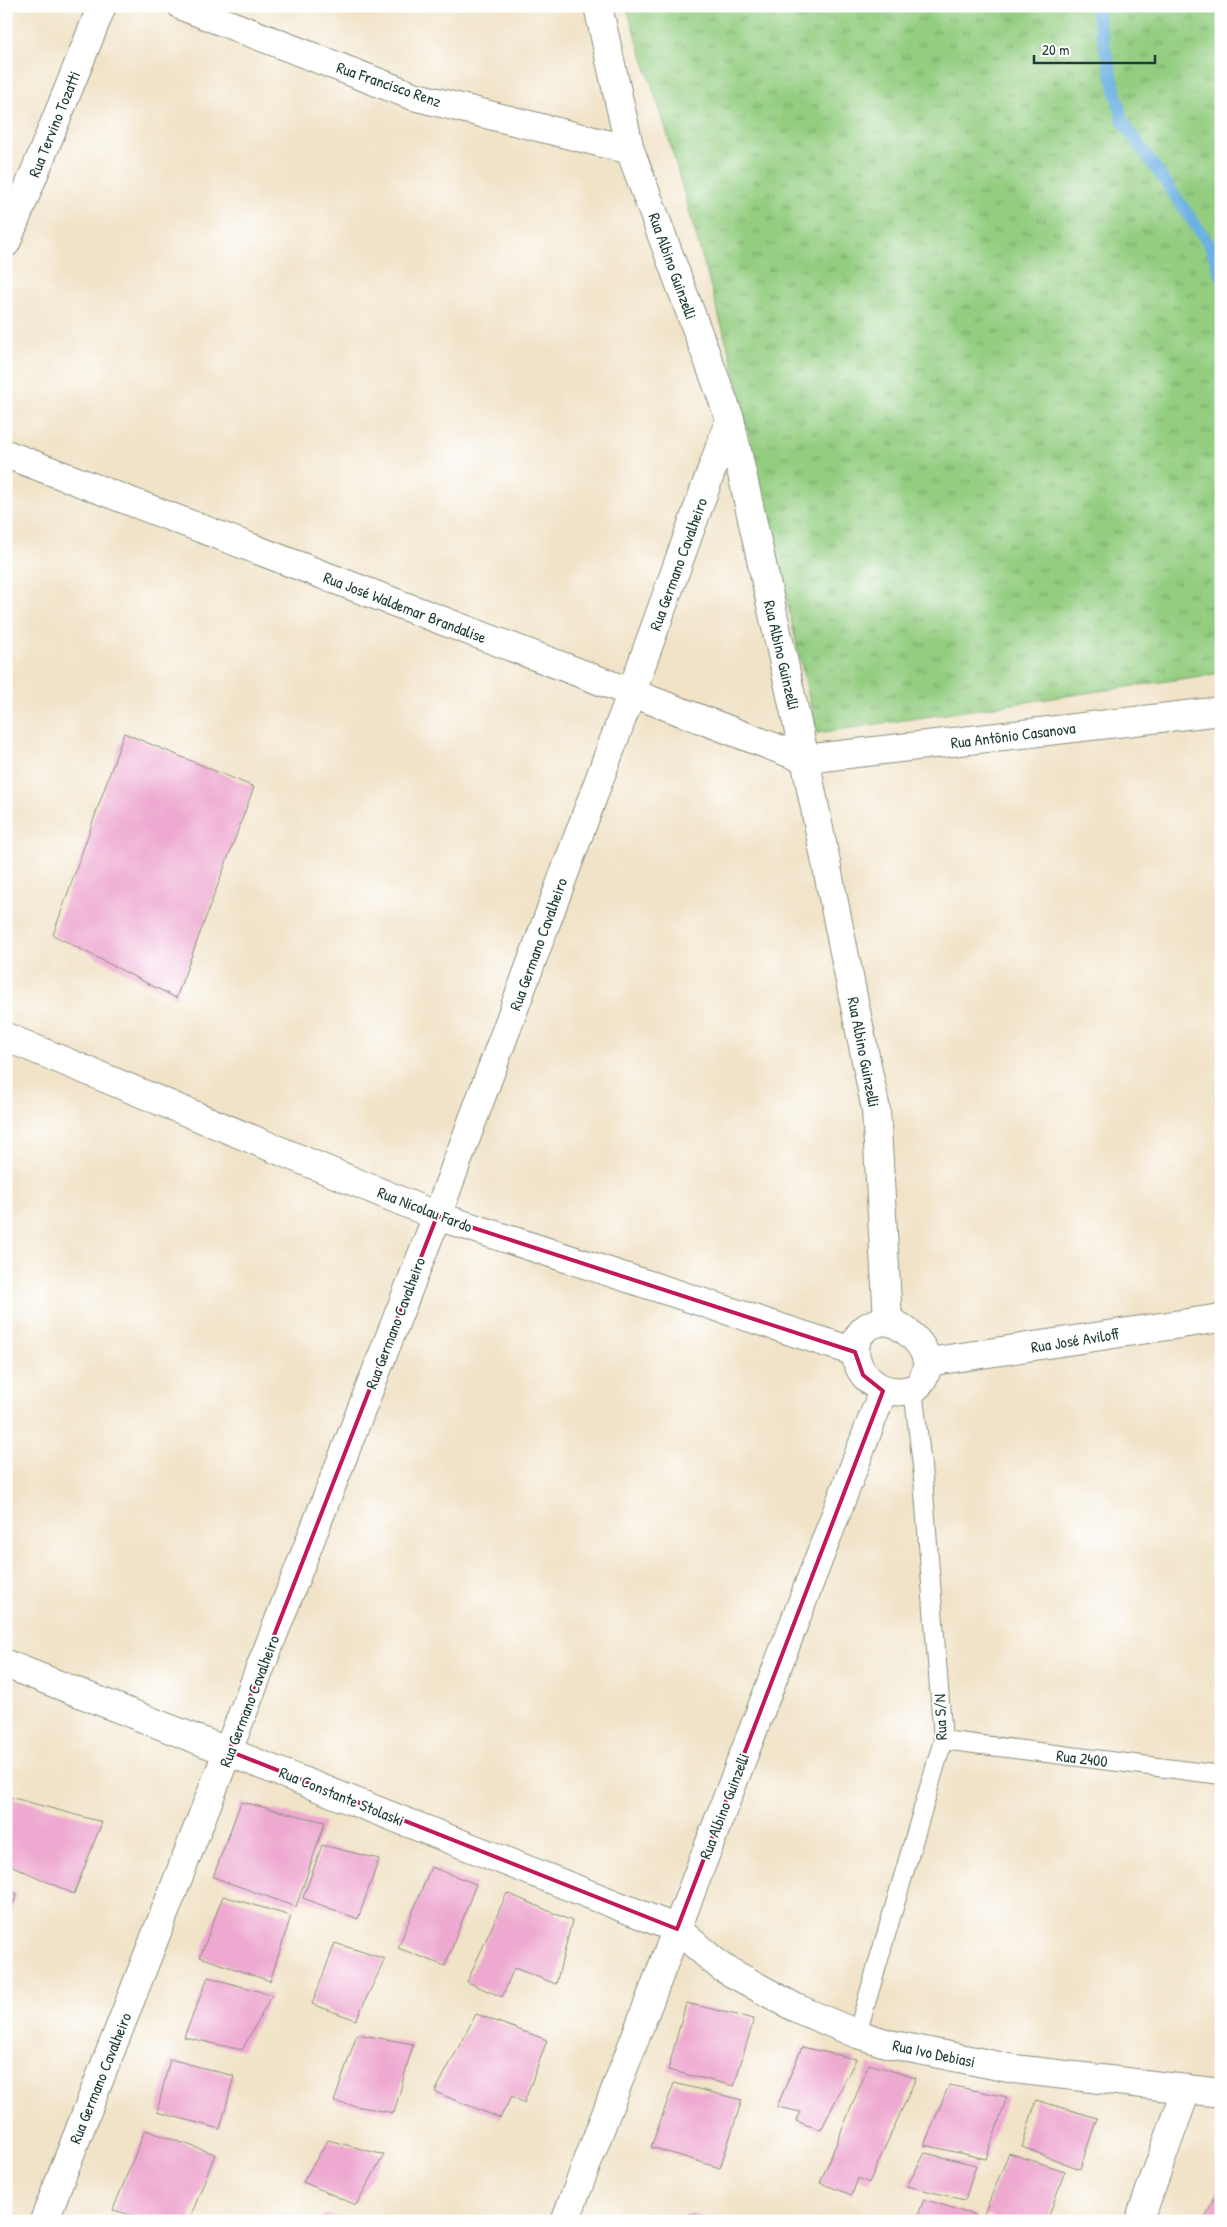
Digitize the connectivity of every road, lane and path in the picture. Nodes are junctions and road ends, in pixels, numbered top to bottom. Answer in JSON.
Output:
{"nodes":[{"id":1,"x":102,"y":6,"type":"edge"},
{"id":2,"x":182,"y":6,"type":"edge"},
{"id":3,"x":598,"y":6,"type":"edge"},
{"id":4,"x":630,"y":150,"type":"junction"},
{"id":5,"x":6,"y":243,"type":"edge"},
{"id":6,"x":730,"y":419,"type":"junction"},
{"id":7,"x":6,"y":454,"type":"edge"},
{"id":8,"x":631,"y":694,"type":"junction"},
{"id":9,"x":1221,"y":710,"type":"edge"},
{"id":10,"x":805,"y":759,"type":"junction"},
{"id":11,"x":6,"y":1037,"type":"edge"},
{"id":12,"x":437,"y":1216,"type":"junction"},
{"id":13,"x":1221,"y":1318,"type":"edge"},
{"id":14,"x":888,"y":1321,"type":"junction"},
{"id":15,"x":855,"y":1352,"type":"junction"},
{"id":16,"x":928,"y":1362,"type":"junction"},
{"id":17,"x":913,"y":1389,"type":"junction"},
{"id":18,"x":883,"y":1391,"type":"junction"},
{"id":19,"x":6,"y":1664,"type":"edge"},
{"id":20,"x":943,"y":1740,"type":"junction"},
{"id":21,"x":229,"y":1751,"type":"junction"},
{"id":22,"x":1221,"y":1775,"type":"edge"},
{"id":23,"x":677,"y":1929,"type":"junction"},
{"id":24,"x":857,"y":2034,"type":"junction"},
{"id":25,"x":1186,"y":2091,"type":"junction"},
{"id":26,"x":1221,"y":2093,"type":"edge"},
{"id":27,"x":44,"y":2221,"type":"edge"},
{"id":28,"x":565,"y":2221,"type":"edge"},
{"id":29,"x":1139,"y":2221,"type":"edge"}],
"edges":[{"from":1,"to":5,"type":"street","name":"Rua Tervino Tozatti"},
{"from":2,"to":4,"type":"street","name":"Rua Francisco Renz"},
{"from":3,"to":4,"type":"street","name":"Rua Albino Guinzelli"},
{"from":4,"to":6,"type":"street","name":"Rua Albino Guinzelli"},
{"from":6,"to":8,"type":"street","name":"Rua Germano Cavalheiro"},
{"from":6,"to":10,"type":"street","name":"Rua Albino Guinzelli"},
{"from":7,"to":8,"type":"street","name":"Rua José Waldemar Brandalise"},
{"from":8,"to":10,"type":"street","name":"Rua José Waldemar Brandalise"},
{"from":8,"to":12,"type":"street","name":"Rua Germano Cavalheiro"},
{"from":9,"to":10,"type":"street","name":"Rua Antônio Casanova"},
{"from":10,"to":14,"type":"street","name":"Rua Albino Guinzelli"},
{"from":11,"to":12,"type":"street","name":"Rua Nicolau Fardo"},
{"from":12,"to":15,"type":"street","name":"Rua Nicolau Fardo"},
{"from":12,"to":21,"type":"street","name":"Rua Germano Cavalheiro"},
{"from":13,"to":16,"type":"street","name":"Rua José Aviloff"},
{"from":14,"to":15,"type":"street"},
{"from":14,"to":16,"type":"street"},
{"from":15,"to":18,"type":"street"},
{"from":16,"to":17,"type":"street"},
{"from":17,"to":18,"type":"street"},
{"from":17,"to":20,"type":"lane","name":"Rua S/N"},
{"from":18,"to":23,"type":"street","name":"Rua Albino Guinzelli"},
{"from":19,"to":21,"type":"street","name":"Rua Constante Stolaski"},
{"from":20,"to":22,"type":"lane","name":"Rua 2400"},
{"from":20,"to":24,"type":"lane","name":"Rua S/N"},
{"from":21,"to":23,"type":"street","name":"Rua Constante Stolaski"},
{"from":21,"to":27,"type":"street","name":"Rua Germano Cavalheiro"},
{"from":23,"to":24,"type":"street","name":"Rua Ivo Debiasi"},
{"from":23,"to":28,"type":"street","name":"Rua Albino Guinzelli"},
{"from":24,"to":25,"type":"street","name":"Rua Ivo Debiasi"},
{"from":25,"to":26,"type":"street","name":"Rua Ivo Debiasi"},
{"from":25,"to":29,"type":"street"}]}
